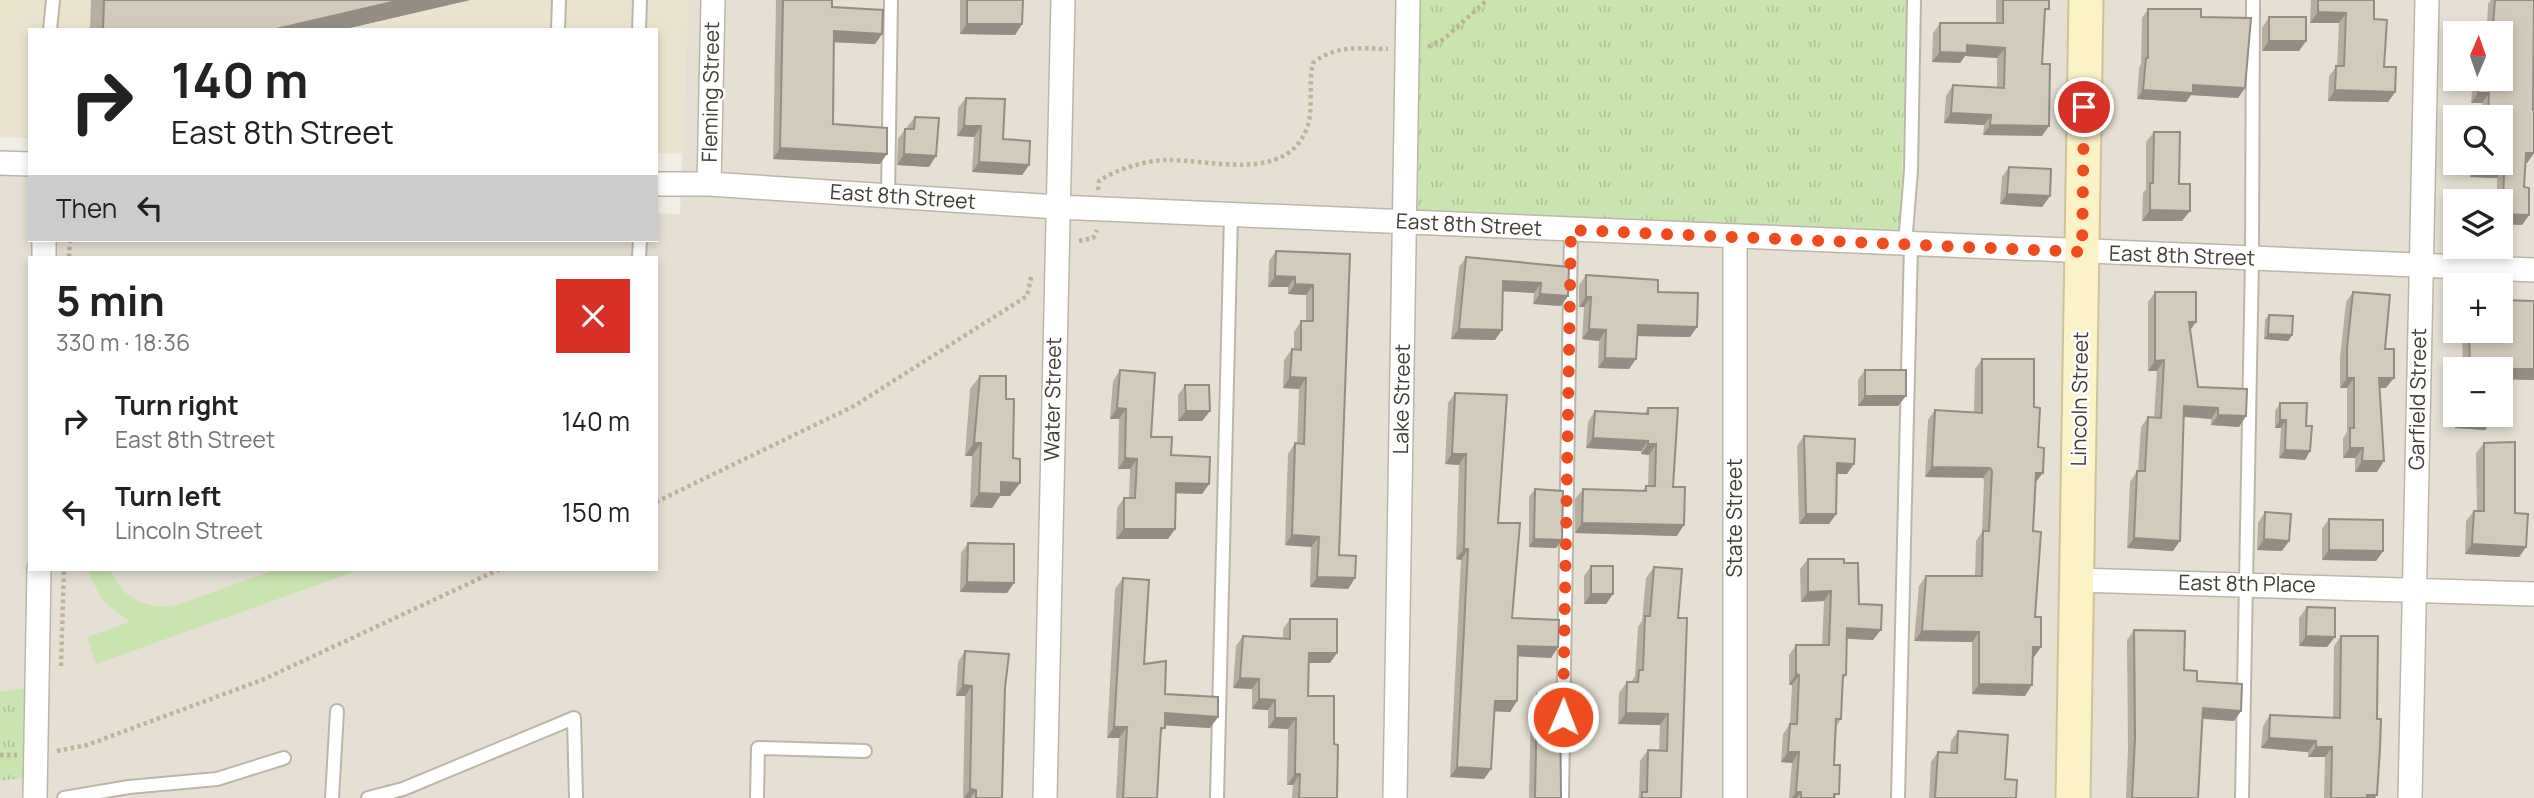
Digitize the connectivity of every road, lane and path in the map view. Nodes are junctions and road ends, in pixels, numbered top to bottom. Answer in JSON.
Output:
{"nodes":[{"id":1,"x":53,"y":0,"type":"edge"},
{"id":2,"x":559,"y":0,"type":"edge"},
{"id":3,"x":640,"y":0,"type":"edge"},
{"id":4,"x":713,"y":0,"type":"edge"},
{"id":5,"x":891,"y":0,"type":"edge"},
{"id":6,"x":1063,"y":0,"type":"edge"},
{"id":7,"x":1408,"y":0,"type":"edge"},
{"id":8,"x":1486,"y":0,"type":"edge"},
{"id":9,"x":1914,"y":0,"type":"edge"},
{"id":10,"x":2086,"y":0,"type":"edge"},
{"id":11,"x":2253,"y":0,"type":"edge"},
{"id":12,"x":2427,"y":0,"type":"edge"},
{"id":13,"x":51,"y":28,"type":"edge"},
{"id":14,"x":558,"y":28,"type":"edge"},
{"id":15,"x":639,"y":28,"type":"edge"},
{"id":16,"x":1408,"y":49,"type":"junction"},
{"id":17,"x":0,"y":163,"type":"edge"},
{"id":18,"x":28,"y":164,"type":"edge"},
{"id":19,"x":658,"y":184,"type":"edge"},
{"id":20,"x":709,"y":184,"type":"junction"},
{"id":21,"x":888,"y":196,"type":"junction"},
{"id":22,"x":1057,"y":207,"type":"junction"},
{"id":23,"x":1231,"y":215,"type":"junction"},
{"id":24,"x":1405,"y":222,"type":"junction"},
{"id":25,"x":1571,"y":230,"type":"junction"},
{"id":26,"x":1735,"y":238,"type":"junction"},
{"id":27,"x":1908,"y":245,"type":"junction"},
{"id":28,"x":2082,"y":252,"type":"junction"},
{"id":29,"x":2252,"y":259,"type":"junction"},
{"id":30,"x":2419,"y":267,"type":"junction"},
{"id":31,"x":2534,"y":270,"type":"edge"},
{"id":32,"x":39,"y":571,"type":"edge"},
{"id":33,"x":496,"y":571,"type":"edge"},
{"id":34,"x":2078,"y":580,"type":"junction"},
{"id":35,"x":2245,"y":584,"type":"junction"},
{"id":36,"x":2416,"y":589,"type":"junction"},
{"id":37,"x":2534,"y":594,"type":"edge"},
{"id":38,"x":337,"y":711,"type":"dead end"},
{"id":39,"x":865,"y":751,"type":"dead end"},
{"id":40,"x":35,"y":754,"type":"junction"},
{"id":41,"x":284,"y":758,"type":"dead end"},
{"id":42,"x":35,"y":798,"type":"edge"},
{"id":43,"x":64,"y":798,"type":"edge"},
{"id":44,"x":332,"y":798,"type":"edge"},
{"id":45,"x":368,"y":798,"type":"edge"},
{"id":46,"x":576,"y":798,"type":"edge"},
{"id":47,"x":757,"y":798,"type":"edge"},
{"id":48,"x":1045,"y":798,"type":"edge"},
{"id":49,"x":1217,"y":798,"type":"edge"},
{"id":50,"x":1395,"y":798,"type":"edge"},
{"id":51,"x":1562,"y":798,"type":"edge"},
{"id":52,"x":1735,"y":798,"type":"edge"},
{"id":53,"x":1898,"y":798,"type":"edge"},
{"id":54,"x":2073,"y":798,"type":"edge"},
{"id":55,"x":2242,"y":798,"type":"edge"},
{"id":56,"x":2410,"y":798,"type":"edge"}],
"edges":[{"from":1,"to":13,"type":"lane"},
{"from":2,"to":14,"type":"lane"},
{"from":3,"to":15,"type":"lane"},
{"from":4,"to":20,"type":"street","name":"Fleming Street"},
{"from":5,"to":21,"type":"lane"},
{"from":6,"to":22,"type":"street","name":"Water Street"},
{"from":7,"to":16,"type":"street","name":"Lake Street"},
{"from":8,"to":16,"type":"path"},
{"from":9,"to":27,"type":"lane"},
{"from":10,"to":28,"type":"main road","name":"Lincoln Street"},
{"from":11,"to":29,"type":"lane"},
{"from":12,"to":30,"type":"street","name":"Garfield Street"},
{"from":16,"to":24,"type":"street","name":"Lake Street"},
{"from":17,"to":18,"type":"street"},
{"from":19,"to":20,"type":"street","name":"East 8th Street"},
{"from":20,"to":21,"type":"street","name":"East 8th Street"},
{"from":21,"to":22,"type":"street","name":"East 8th Street"},
{"from":22,"to":23,"type":"street","name":"East 8th Street"},
{"from":22,"to":48,"type":"street","name":"Water Street"},
{"from":23,"to":24,"type":"street","name":"East 8th Street"},
{"from":23,"to":49,"type":"lane"},
{"from":24,"to":25,"type":"street","name":"East 8th Street"},
{"from":24,"to":50,"type":"street","name":"Lake Street"},
{"from":25,"to":26,"type":"street","name":"East 8th Street"},
{"from":25,"to":51,"type":"lane"},
{"from":26,"to":27,"type":"street","name":"East 8th Street"},
{"from":26,"to":52,"type":"street","name":"State Street"},
{"from":27,"to":28,"type":"street","name":"East 8th Street"},
{"from":27,"to":53,"type":"lane"},
{"from":28,"to":29,"type":"street","name":"East 8th Street"},
{"from":28,"to":34,"type":"main road","name":"Lincoln Street"},
{"from":29,"to":30,"type":"street","name":"East 8th Street"},
{"from":29,"to":35,"type":"lane"},
{"from":30,"to":31,"type":"street","name":"East 8th Street"},
{"from":30,"to":36,"type":"street","name":"Garfield Street"},
{"from":32,"to":40,"type":"street"},
{"from":33,"to":40,"type":"path"},
{"from":34,"to":35,"type":"street","name":"East 8th Place"},
{"from":34,"to":54,"type":"main road","name":"Lincoln Street"},
{"from":35,"to":36,"type":"street","name":"East 8th Place"},
{"from":35,"to":55,"type":"lane"},
{"from":36,"to":37,"type":"street","name":"East 8th Place"},
{"from":36,"to":56,"type":"street","name":"Garfield Street"},
{"from":38,"to":44,"type":"lane"},
{"from":39,"to":47,"type":"lane"},
{"from":40,"to":42,"type":"street"},
{"from":41,"to":43,"type":"lane"},
{"from":45,"to":46,"type":"lane"}]}
